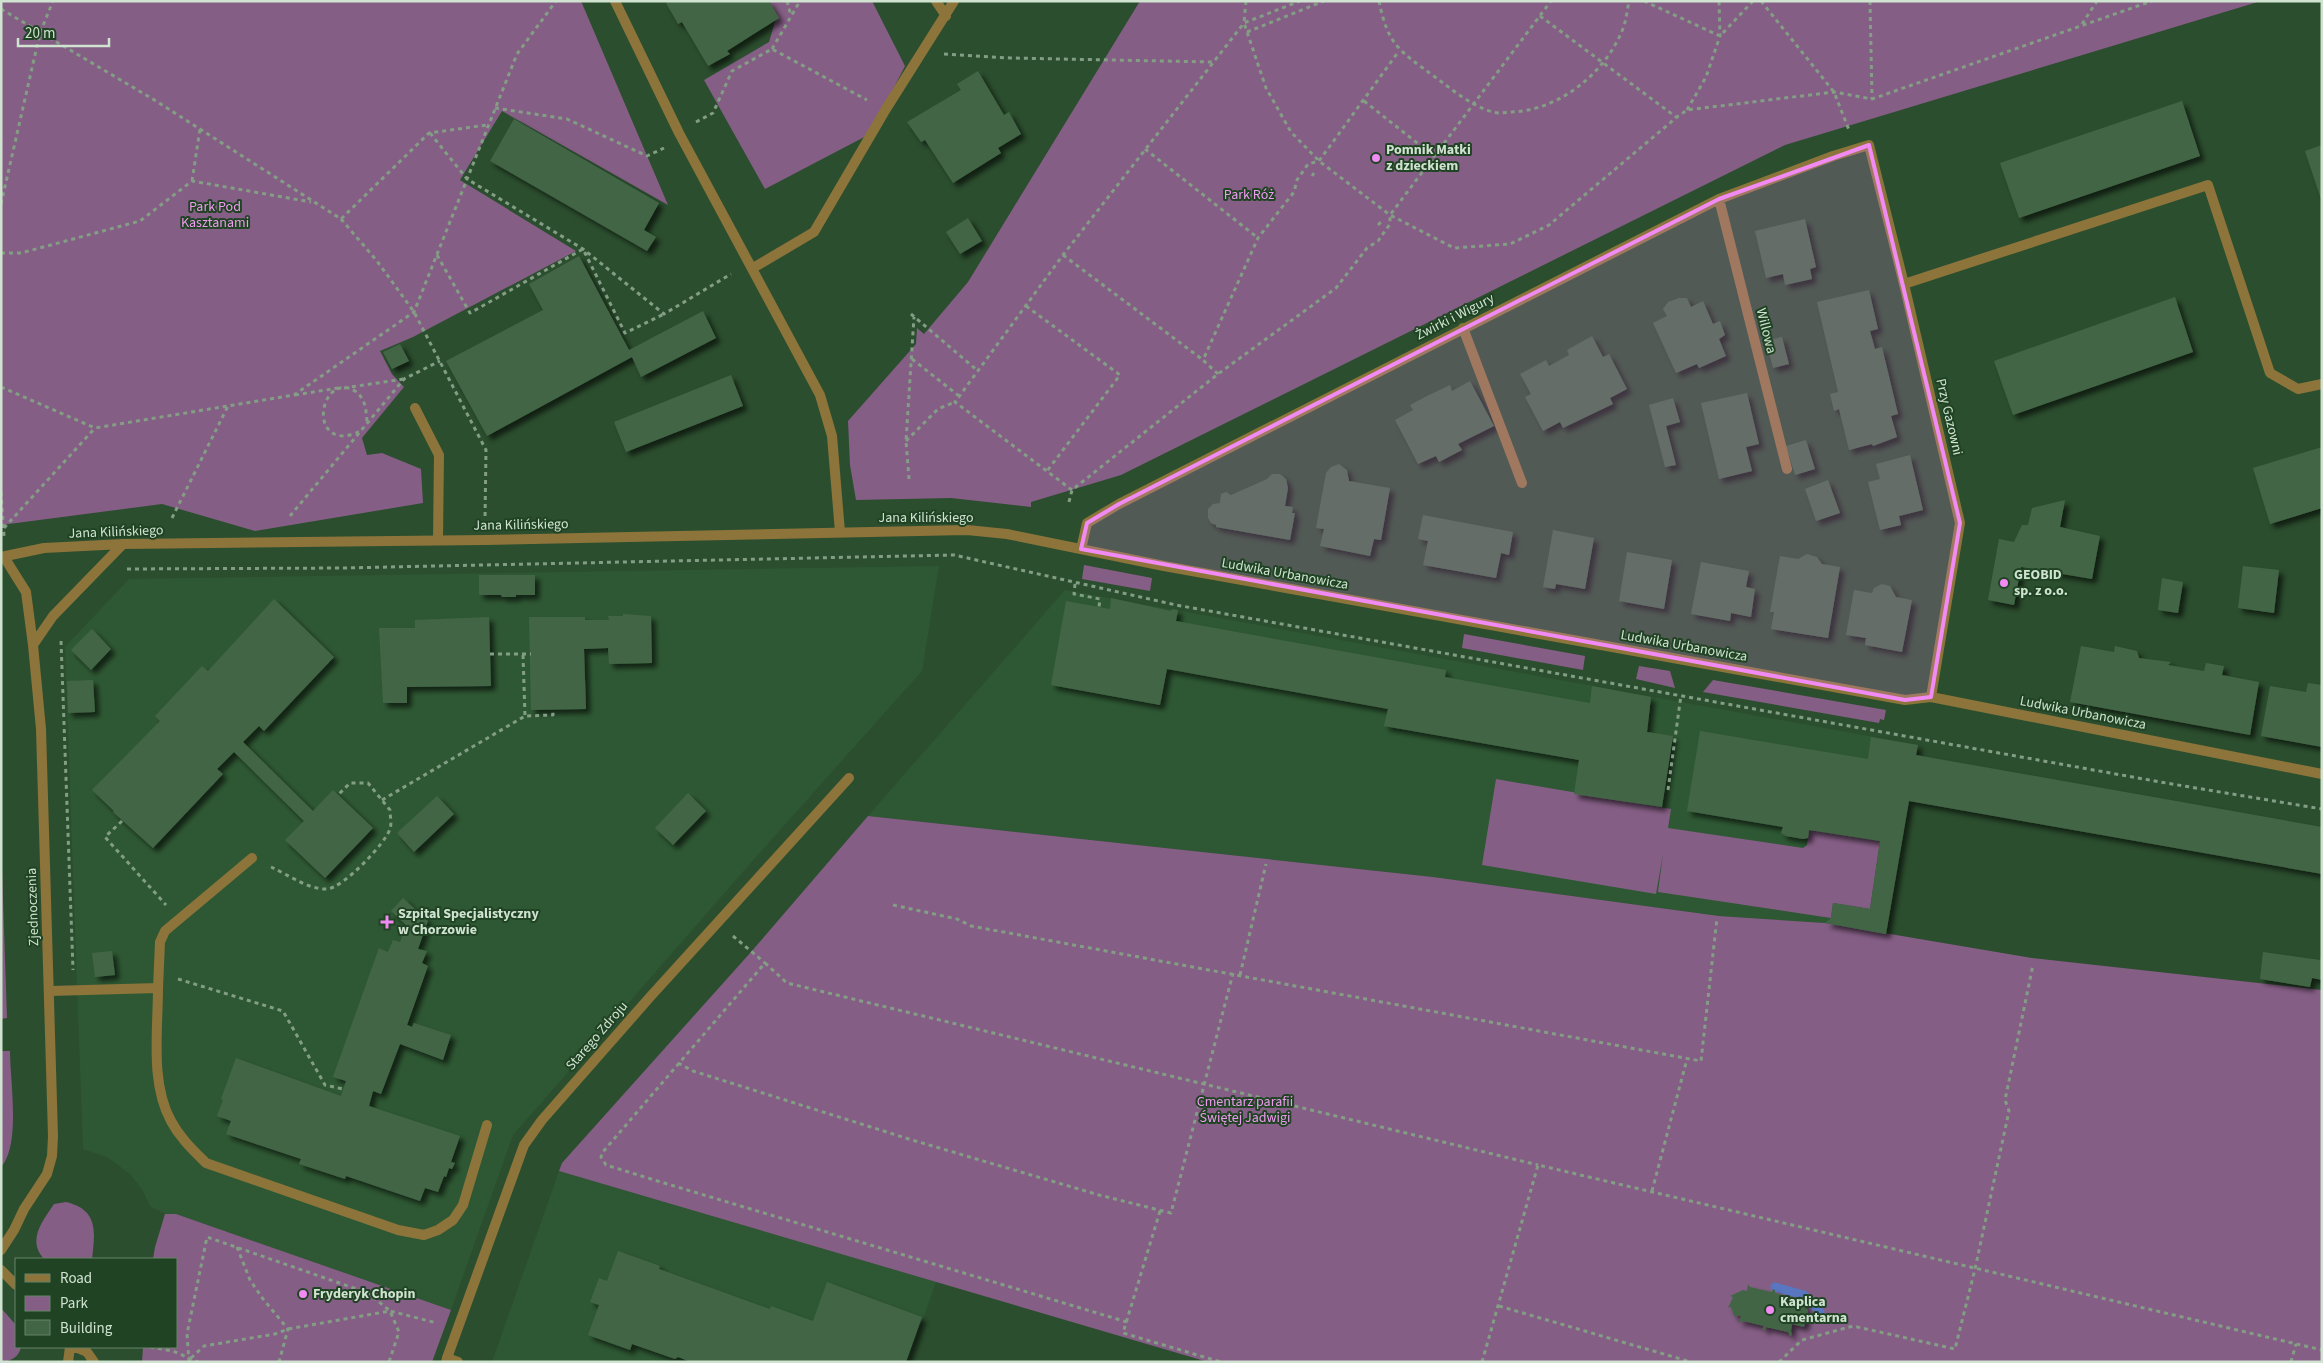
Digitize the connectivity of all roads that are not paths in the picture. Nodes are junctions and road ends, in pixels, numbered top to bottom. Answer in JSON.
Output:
{"nodes":[{"id":1,"x":616,"y":1,"type":"edge"},
{"id":2,"x":936,"y":1,"type":"edge"},
{"id":3,"x":954,"y":1,"type":"edge"},
{"id":4,"x":946,"y":16,"type":"junction"},
{"id":5,"x":1869,"y":145,"type":"joint"},
{"id":6,"x":1719,"y":199,"type":"junction"},
{"id":7,"x":751,"y":266,"type":"junction"},
{"id":8,"x":1904,"y":284,"type":"junction"},
{"id":9,"x":1463,"y":328,"type":"junction"},
{"id":10,"x":2322,"y":384,"type":"edge"},
{"id":11,"x":415,"y":408,"type":"dead end"},
{"id":12,"x":1787,"y":469,"type":"dead end"},
{"id":13,"x":1522,"y":483,"type":"dead end"},
{"id":14,"x":840,"y":532,"type":"junction"},
{"id":15,"x":438,"y":540,"type":"junction"},
{"id":16,"x":1041,"y":541,"type":"joint"},
{"id":17,"x":123,"y":544,"type":"junction"},
{"id":18,"x":1080,"y":550,"type":"junction"},
{"id":19,"x":2,"y":557,"type":"edge"},
{"id":20,"x":33,"y":645,"type":"junction"},
{"id":21,"x":1930,"y":697,"type":"junction"},
{"id":22,"x":2322,"y":774,"type":"edge"},
{"id":23,"x":850,"y":778,"type":"dead end"},
{"id":24,"x":252,"y":858,"type":"road end"},
{"id":25,"x":158,"y":988,"type":"junction"},
{"id":26,"x":50,"y":991,"type":"junction"},
{"id":27,"x":487,"y":1125,"type":"dead end"},
{"id":28,"x":1,"y":1250,"type":"edge"},
{"id":29,"x":1,"y":1270,"type":"edge"},
{"id":30,"x":15,"y":1284,"type":"edge"},
{"id":31,"x":70,"y":1348,"type":"edge"},
{"id":32,"x":77,"y":1348,"type":"edge"},
{"id":33,"x":446,"y":1360,"type":"edge"},
{"id":34,"x":68,"y":1362,"type":"edge"},
{"id":35,"x":94,"y":1362,"type":"edge"},
{"id":36,"x":458,"y":1362,"type":"edge"}],
"edges":[{"from":1,"to":7,"type":"street"},
{"from":2,"to":4,"type":"street"},
{"from":3,"to":4,"type":"street"},
{"from":4,"to":7,"type":"street"},
{"from":5,"to":6,"type":"street","name":"Żwirki i Wigury"},
{"from":5,"to":8,"type":"street","name":"Przy Gazowni"},
{"from":6,"to":9,"type":"street","name":"Żwirki i Wigury"},
{"from":6,"to":12,"type":"street","name":"Willowa"},
{"from":7,"to":14,"type":"street"},
{"from":8,"to":10,"type":"street"},
{"from":8,"to":21,"type":"street","name":"Przy Gazowni"},
{"from":9,"to":13,"type":"street"},
{"from":9,"to":18,"type":"street","name":"Żwirki i Wigury"},
{"from":11,"to":15,"type":"street"},
{"from":14,"to":15,"type":"street","name":"Jana Kilińskiego"},
{"from":14,"to":16,"type":"street","name":"Jana Kilińskiego"},
{"from":15,"to":17,"type":"street","name":"Jana Kilińskiego"},
{"from":16,"to":18,"type":"street","name":"Ludwika Urbanowicza"},
{"from":17,"to":19,"type":"street","name":"Jana Kilińskiego"},
{"from":17,"to":20,"type":"street"},
{"from":18,"to":21,"type":"street","name":"Ludwika Urbanowicza"},
{"from":19,"to":20,"type":"street","name":"Zjednoczenia"},
{"from":20,"to":26,"type":"street","name":"Zjednoczenia"},
{"from":21,"to":22,"type":"street","name":"Ludwika Urbanowicza"},
{"from":23,"to":33,"type":"street","name":"Starego Zdroju"},
{"from":24,"to":25,"type":"street"},
{"from":25,"to":26,"type":"street"},
{"from":25,"to":27,"type":"street"},
{"from":26,"to":28,"type":"street","name":"Zjednoczenia"},
{"from":29,"to":30,"type":"street"},
{"from":31,"to":34,"type":"street"},
{"from":32,"to":35,"type":"street"},
{"from":33,"to":36,"type":"street"}]}
